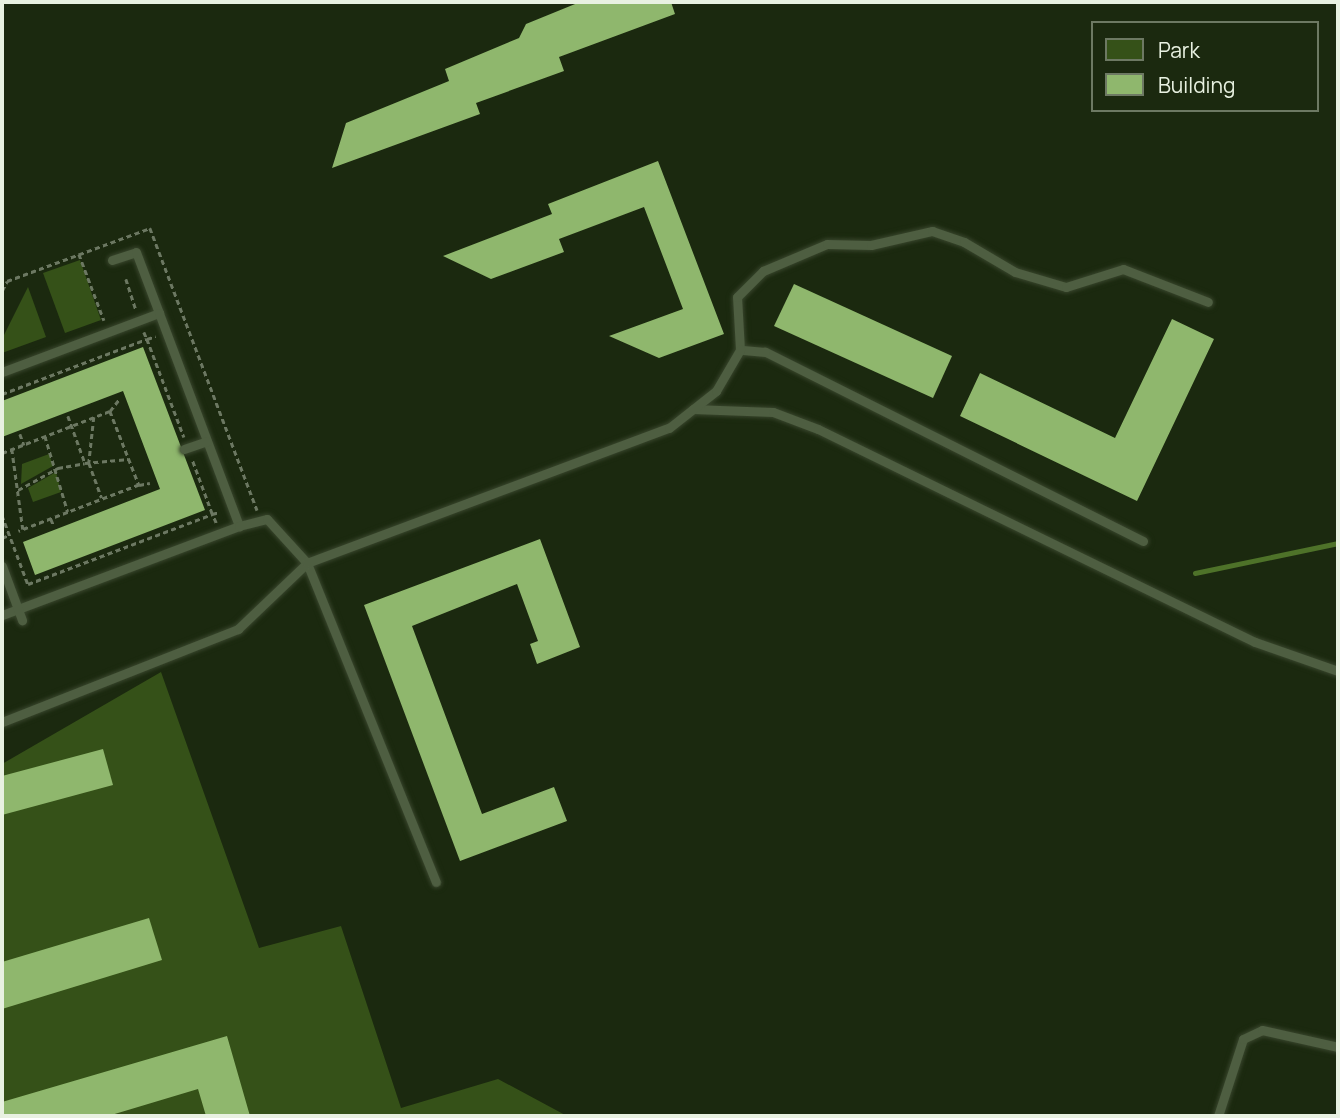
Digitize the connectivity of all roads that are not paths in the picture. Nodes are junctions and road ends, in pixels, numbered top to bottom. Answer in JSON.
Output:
{"nodes":[{"id":1,"x":112,"y":260,"type":"dead end"},
{"id":2,"x":1208,"y":302,"type":"dead end"},
{"id":3,"x":159,"y":313,"type":"junction"},
{"id":4,"x":740,"y":350,"type":"junction"},
{"id":5,"x":2,"y":372,"type":"edge"},
{"id":6,"x":693,"y":409,"type":"junction"},
{"id":7,"x":207,"y":441,"type":"junction"},
{"id":8,"x":186,"y":449,"type":"road end"},
{"id":9,"x":239,"y":526,"type":"junction"},
{"id":10,"x":1143,"y":541,"type":"dead end"},
{"id":11,"x":307,"y":562,"type":"junction"},
{"id":12,"x":2,"y":566,"type":"edge"},
{"id":13,"x":18,"y":609,"type":"junction"},
{"id":14,"x":2,"y":615,"type":"edge"},
{"id":15,"x":22,"y":620,"type":"dead end"},
{"id":16,"x":1338,"y":671,"type":"edge"},
{"id":17,"x":2,"y":722,"type":"edge"},
{"id":18,"x":436,"y":882,"type":"dead end"},
{"id":19,"x":1338,"y":1046,"type":"edge"},
{"id":20,"x":1218,"y":1116,"type":"edge"}],
"edges":[{"from":1,"to":3,"type":"lane"},
{"from":2,"to":4,"type":"lane"},
{"from":3,"to":5,"type":"lane"},
{"from":3,"to":7,"type":"lane"},
{"from":4,"to":6,"type":"lane"},
{"from":4,"to":10,"type":"lane"},
{"from":6,"to":11,"type":"lane"},
{"from":6,"to":16,"type":"lane"},
{"from":7,"to":8,"type":"lane"},
{"from":7,"to":9,"type":"lane"},
{"from":9,"to":11,"type":"lane"},
{"from":9,"to":13,"type":"lane"},
{"from":11,"to":17,"type":"lane"},
{"from":11,"to":18,"type":"lane"},
{"from":12,"to":13,"type":"lane"},
{"from":13,"to":14,"type":"lane"},
{"from":13,"to":15,"type":"lane"},
{"from":19,"to":20,"type":"lane"}]}
